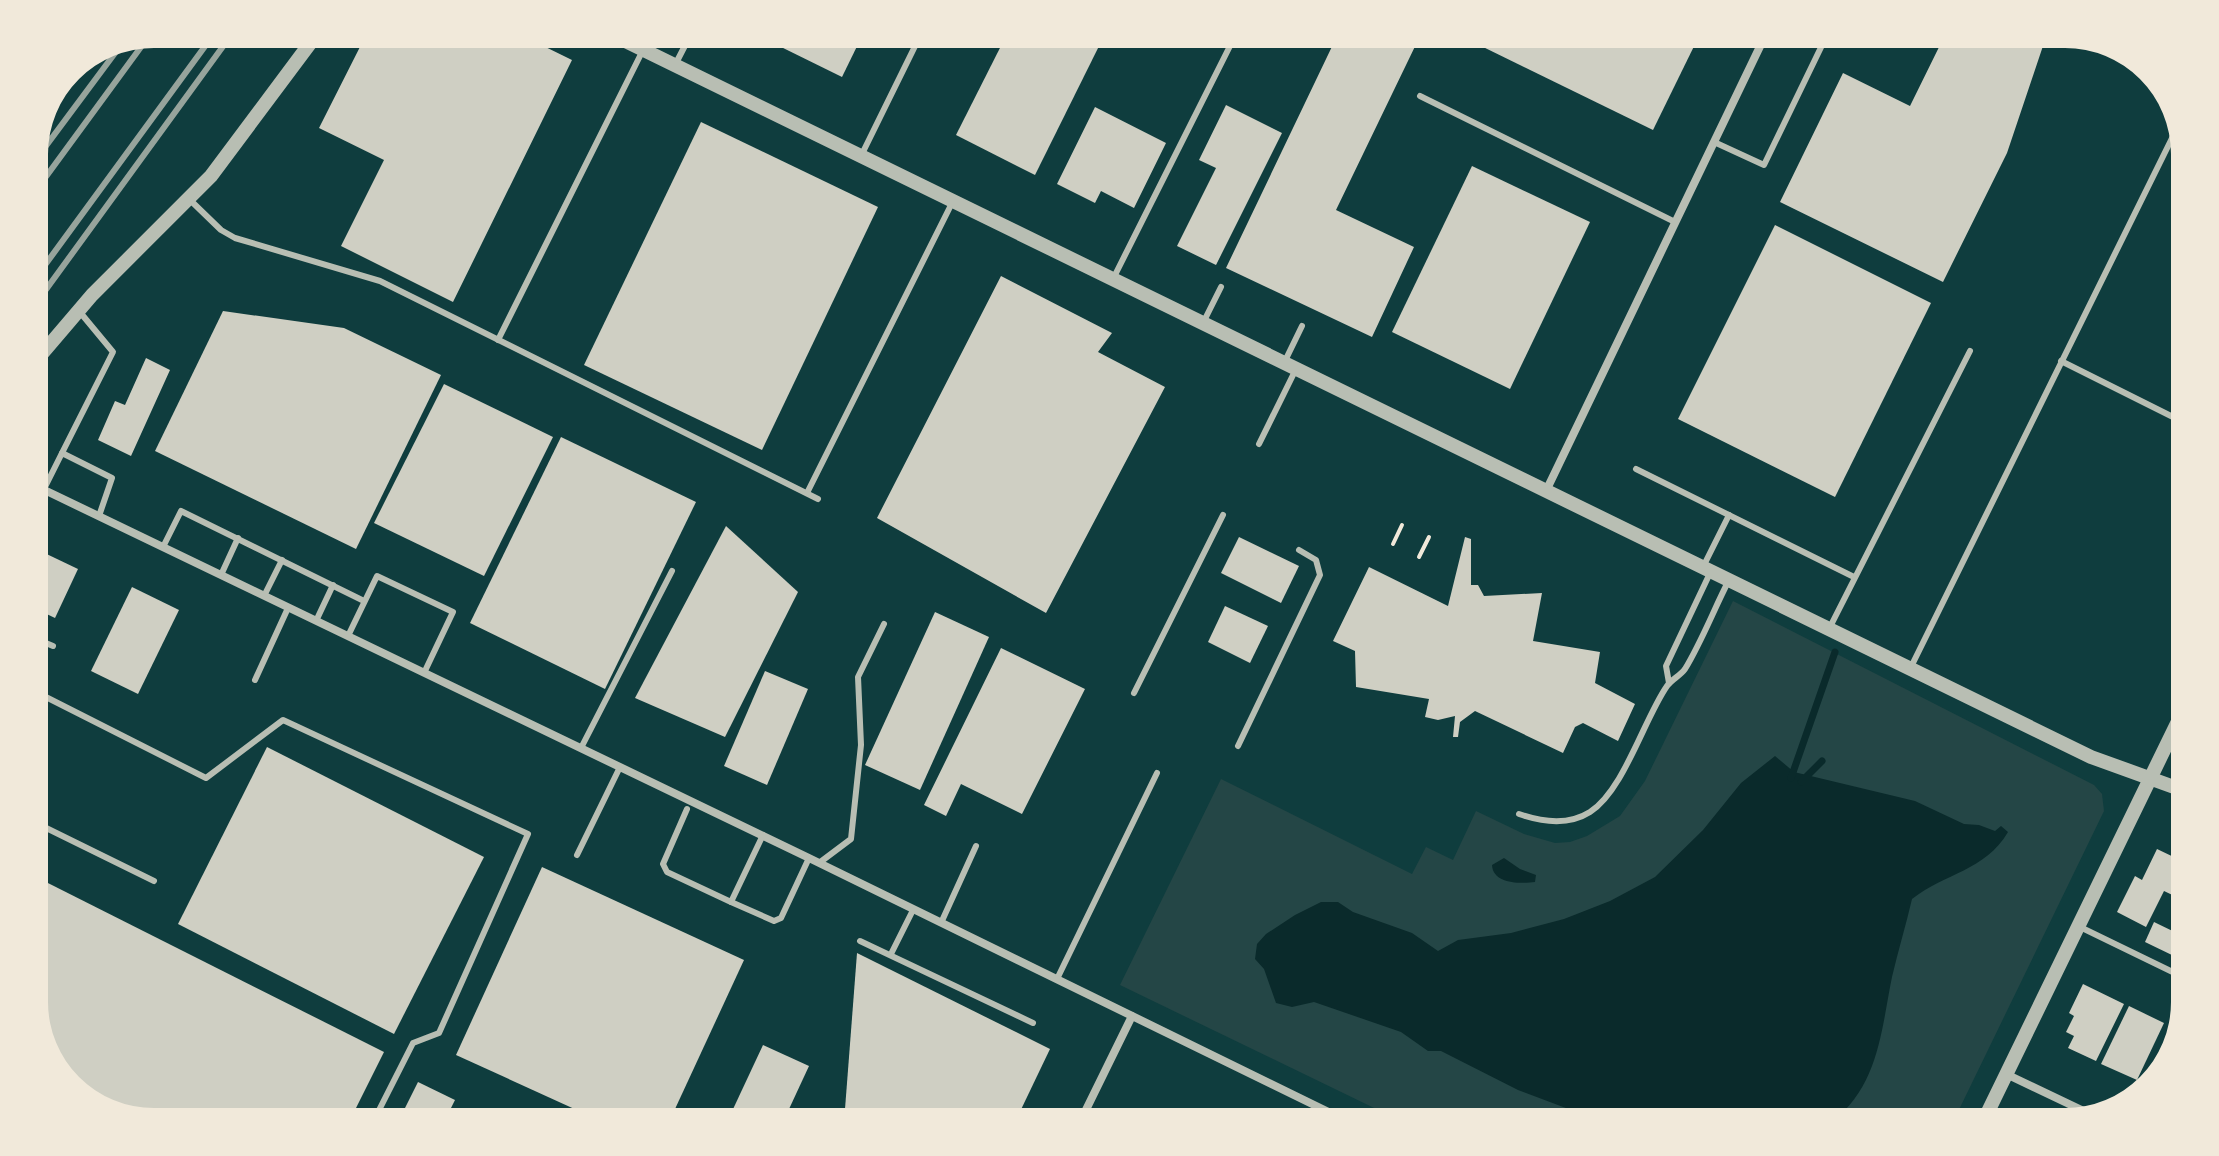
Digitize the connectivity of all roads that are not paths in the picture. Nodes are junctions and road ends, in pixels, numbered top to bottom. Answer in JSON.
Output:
{"nodes":[{"id":1,"x":307,"y":48,"type":"edge"},
{"id":2,"x":639,"y":48,"type":"edge"},
{"id":3,"x":684,"y":48,"type":"edge"},
{"id":4,"x":914,"y":48,"type":"edge"},
{"id":5,"x":1229,"y":48,"type":"edge"},
{"id":6,"x":1759,"y":48,"type":"edge"},
{"id":7,"x":1821,"y":48,"type":"edge"},
{"id":8,"x":643,"y":50,"type":"junction"},
{"id":9,"x":675,"y":65,"type":"junction"},
{"id":10,"x":1420,"y":96,"type":"dead end"},
{"id":11,"x":1714,"y":142,"type":"junction"},
{"id":12,"x":2170,"y":142,"type":"edge"},
{"id":13,"x":861,"y":156,"type":"junction"},
{"id":14,"x":189,"y":199,"type":"junction"},
{"id":15,"x":953,"y":201,"type":"junction"},
{"id":16,"x":1675,"y":222,"type":"junction"},
{"id":17,"x":1113,"y":279,"type":"junction"},
{"id":18,"x":1221,"y":287,"type":"dead end"},
{"id":19,"x":79,"y":311,"type":"junction"},
{"id":20,"x":1203,"y":323,"type":"junction"},
{"id":21,"x":1302,"y":326,"type":"dead end"},
{"id":22,"x":498,"y":340,"type":"junction"},
{"id":23,"x":48,"y":347,"type":"edge"},
{"id":24,"x":1970,"y":351,"type":"dead end"},
{"id":25,"x":2061,"y":361,"type":"junction"},
{"id":26,"x":1290,"y":366,"type":"junction"},
{"id":27,"x":2171,"y":416,"type":"edge"},
{"id":28,"x":1259,"y":444,"type":"dead end"},
{"id":29,"x":62,"y":453,"type":"junction"},
{"id":30,"x":1636,"y":469,"type":"dead end"},
{"id":31,"x":48,"y":481,"type":"edge"},
{"id":32,"x":48,"y":491,"type":"edge"},
{"id":33,"x":1546,"y":491,"type":"junction"},
{"id":34,"x":807,"y":493,"type":"junction"},
{"id":35,"x":818,"y":499,"type":"dead end"},
{"id":36,"x":1223,"y":515,"type":"dead end"},
{"id":37,"x":1729,"y":515,"type":"junction"},
{"id":38,"x":99,"y":516,"type":"junction"},
{"id":39,"x":238,"y":538,"type":"junction"},
{"id":40,"x":163,"y":547,"type":"junction"},
{"id":41,"x":1299,"y":550,"type":"dead end"},
{"id":42,"x":282,"y":560,"type":"junction"},
{"id":43,"x":1707,"y":569,"type":"junction"},
{"id":44,"x":672,"y":571,"type":"dead end"},
{"id":45,"x":221,"y":575,"type":"junction"},
{"id":46,"x":1854,"y":577,"type":"junction"},
{"id":47,"x":1729,"y":580,"type":"junction"},
{"id":48,"x":333,"y":585,"type":"junction"},
{"id":49,"x":264,"y":596,"type":"junction"},
{"id":50,"x":364,"y":601,"type":"junction"},
{"id":51,"x":288,"y":608,"type":"junction"},
{"id":52,"x":316,"y":621,"type":"junction"},
{"id":53,"x":884,"y":624,"type":"dead end"},
{"id":54,"x":1829,"y":629,"type":"junction"},
{"id":55,"x":348,"y":636,"type":"junction"},
{"id":56,"x":48,"y":644,"type":"edge"},
{"id":57,"x":53,"y":646,"type":"dead end"},
{"id":58,"x":1910,"y":669,"type":"junction"},
{"id":59,"x":424,"y":673,"type":"junction"},
{"id":60,"x":255,"y":680,"type":"dead end"},
{"id":61,"x":1669,"y":683,"type":"junction"},
{"id":62,"x":1134,"y":693,"type":"dead end"},
{"id":63,"x":48,"y":698,"type":"edge"},
{"id":64,"x":2171,"y":735,"type":"edge"},
{"id":65,"x":1238,"y":746,"type":"dead end"},
{"id":66,"x":581,"y":748,"type":"junction"},
{"id":67,"x":620,"y":767,"type":"junction"},
{"id":68,"x":1157,"y":773,"type":"dead end"},
{"id":69,"x":2149,"y":780,"type":"junction"},
{"id":70,"x":2171,"y":787,"type":"edge"},
{"id":71,"x":687,"y":809,"type":"dead end"},
{"id":72,"x":1519,"y":814,"type":"dead end"},
{"id":73,"x":48,"y":829,"type":"edge"},
{"id":74,"x":763,"y":835,"type":"junction"},
{"id":75,"x":976,"y":846,"type":"dead end"},
{"id":76,"x":577,"y":855,"type":"dead end"},
{"id":77,"x":809,"y":858,"type":"junction"},
{"id":78,"x":819,"y":863,"type":"junction"},
{"id":79,"x":154,"y":881,"type":"dead end"},
{"id":80,"x":731,"y":902,"type":"junction"},
{"id":81,"x":913,"y":910,"type":"junction"},
{"id":82,"x":941,"y":923,"type":"junction"},
{"id":83,"x":2079,"y":926,"type":"junction"},
{"id":84,"x":860,"y":941,"type":"dead end"},
{"id":85,"x":891,"y":954,"type":"junction"},
{"id":86,"x":2171,"y":971,"type":"edge"},
{"id":87,"x":1057,"y":979,"type":"junction"},
{"id":88,"x":1132,"y":1016,"type":"junction"},
{"id":89,"x":1033,"y":1023,"type":"dead end"},
{"id":90,"x":2006,"y":1074,"type":"junction"},
{"id":91,"x":1316,"y":1106,"type":"joint"},
{"id":92,"x":2076,"y":1107,"type":"edge"},
{"id":93,"x":380,"y":1108,"type":"edge"},
{"id":94,"x":1087,"y":1108,"type":"edge"},
{"id":95,"x":1320,"y":1108,"type":"edge"},
{"id":96,"x":1990,"y":1108,"type":"edge"}],
"edges":[{"from":1,"to":14,"type":"street"},
{"from":2,"to":8,"type":"street"},
{"from":3,"to":9,"type":"lane"},
{"from":4,"to":13,"type":"lane"},
{"from":5,"to":17,"type":"lane"},
{"from":6,"to":11,"type":"street"},
{"from":7,"to":11,"type":"lane"},
{"from":8,"to":9,"type":"street"},
{"from":8,"to":22,"type":"lane"},
{"from":9,"to":13,"type":"street"},
{"from":10,"to":16,"type":"lane"},
{"from":11,"to":16,"type":"street"},
{"from":12,"to":25,"type":"lane"},
{"from":13,"to":15,"type":"street"},
{"from":14,"to":19,"type":"street"},
{"from":14,"to":22,"type":"lane"},
{"from":15,"to":17,"type":"street"},
{"from":15,"to":34,"type":"lane"},
{"from":16,"to":33,"type":"street"},
{"from":17,"to":20,"type":"street"},
{"from":18,"to":20,"type":"lane"},
{"from":19,"to":23,"type":"street"},
{"from":19,"to":29,"type":"lane"},
{"from":20,"to":26,"type":"street"},
{"from":21,"to":26,"type":"lane"},
{"from":22,"to":34,"type":"lane"},
{"from":24,"to":46,"type":"lane"},
{"from":25,"to":27,"type":"lane"},
{"from":25,"to":58,"type":"lane"},
{"from":26,"to":28,"type":"lane"},
{"from":26,"to":33,"type":"street"},
{"from":29,"to":31,"type":"lane"},
{"from":29,"to":38,"type":"lane"},
{"from":30,"to":37,"type":"lane"},
{"from":32,"to":38,"type":"street"},
{"from":33,"to":43,"type":"street"},
{"from":34,"to":35,"type":"lane"},
{"from":36,"to":62,"type":"lane"},
{"from":37,"to":43,"type":"lane"},
{"from":37,"to":46,"type":"lane"},
{"from":38,"to":40,"type":"street"},
{"from":39,"to":40,"type":"lane"},
{"from":39,"to":42,"type":"lane"},
{"from":39,"to":45,"type":"lane"},
{"from":40,"to":45,"type":"street"},
{"from":41,"to":65,"type":"lane"},
{"from":42,"to":48,"type":"lane"},
{"from":42,"to":49,"type":"lane"},
{"from":43,"to":47,"type":"street"},
{"from":43,"to":61,"type":"lane"},
{"from":44,"to":66,"type":"lane"},
{"from":45,"to":49,"type":"street"},
{"from":46,"to":54,"type":"lane"},
{"from":47,"to":54,"type":"street"},
{"from":47,"to":61,"type":"lane"},
{"from":48,"to":50,"type":"lane"},
{"from":48,"to":52,"type":"lane"},
{"from":49,"to":51,"type":"street"},
{"from":50,"to":55,"type":"lane"},
{"from":50,"to":59,"type":"lane"},
{"from":51,"to":52,"type":"street"},
{"from":51,"to":60,"type":"lane"},
{"from":52,"to":55,"type":"street"},
{"from":53,"to":78,"type":"lane"},
{"from":54,"to":58,"type":"street"},
{"from":55,"to":59,"type":"street"},
{"from":56,"to":57,"type":"lane"},
{"from":58,"to":69,"type":"street"},
{"from":59,"to":66,"type":"street"},
{"from":61,"to":72,"type":"lane"},
{"from":63,"to":93,"type":"lane"},
{"from":64,"to":69,"type":"street"},
{"from":66,"to":67,"type":"street"},
{"from":67,"to":74,"type":"street"},
{"from":67,"to":76,"type":"lane"},
{"from":68,"to":87,"type":"lane"},
{"from":69,"to":70,"type":"street"},
{"from":69,"to":83,"type":"street"},
{"from":71,"to":80,"type":"lane"},
{"from":73,"to":79,"type":"lane"},
{"from":74,"to":77,"type":"street"},
{"from":74,"to":80,"type":"lane"},
{"from":75,"to":82,"type":"lane"},
{"from":77,"to":78,"type":"street"},
{"from":77,"to":80,"type":"lane"},
{"from":78,"to":81,"type":"street"},
{"from":81,"to":82,"type":"street"},
{"from":81,"to":85,"type":"lane"},
{"from":82,"to":87,"type":"street"},
{"from":83,"to":86,"type":"lane"},
{"from":83,"to":90,"type":"street"},
{"from":84,"to":85,"type":"lane"},
{"from":85,"to":89,"type":"lane"},
{"from":87,"to":88,"type":"street"},
{"from":88,"to":91,"type":"street"},
{"from":88,"to":94,"type":"street"},
{"from":90,"to":92,"type":"street"},
{"from":90,"to":96,"type":"street"},
{"from":91,"to":95,"type":"street"}]}
